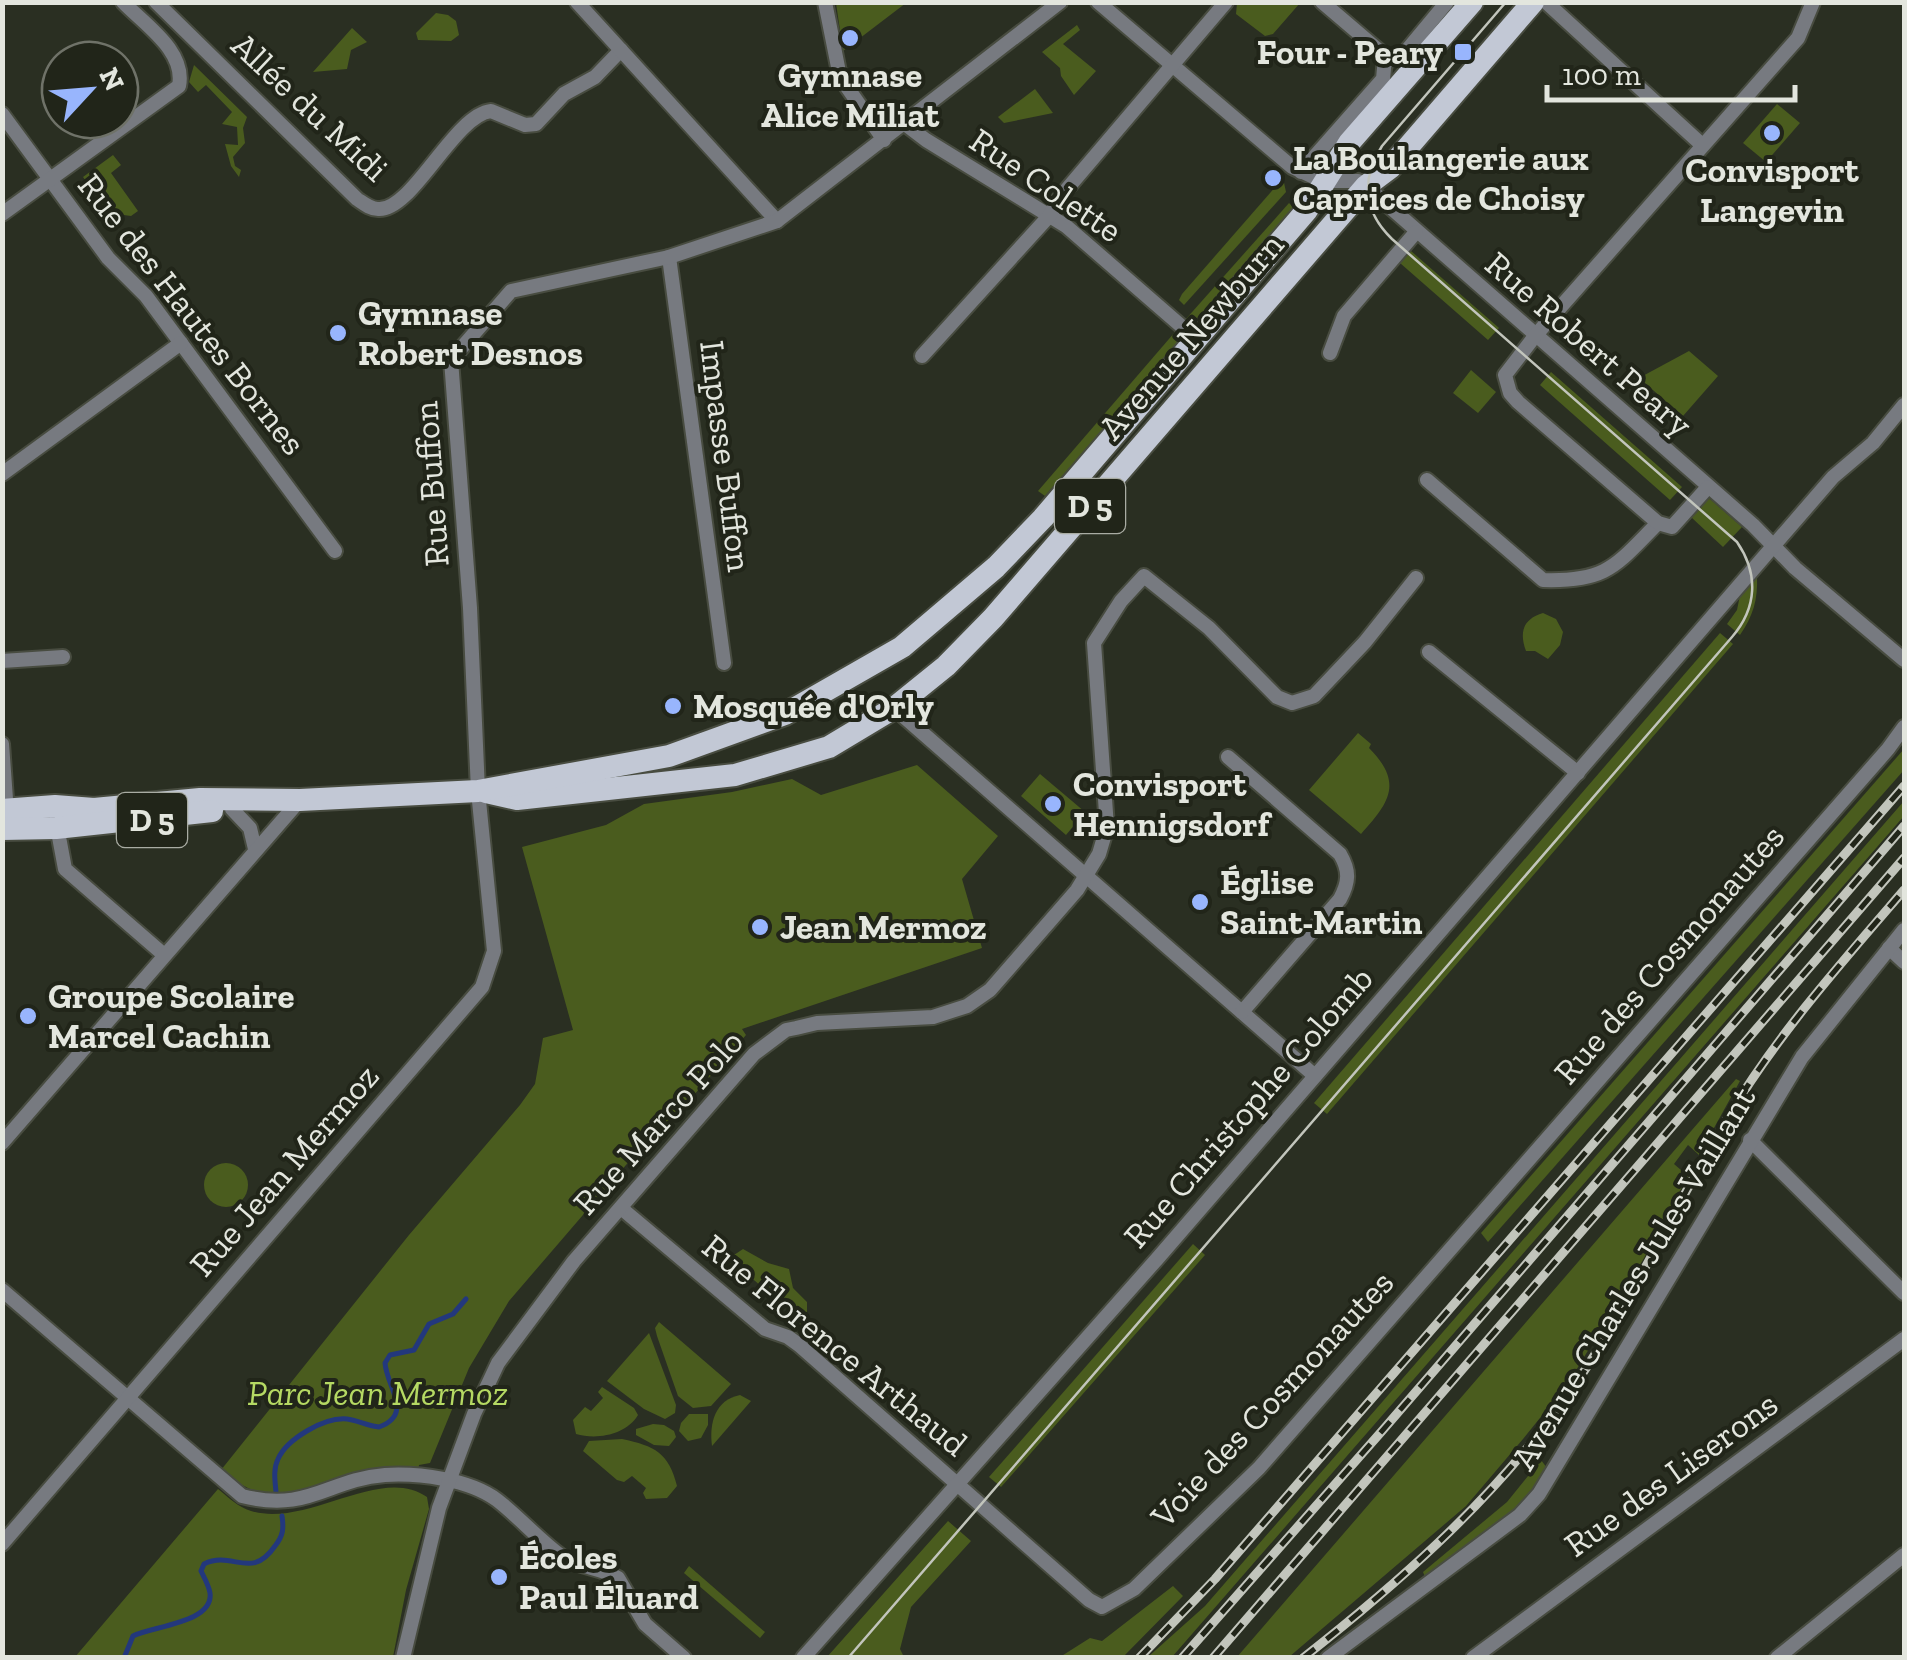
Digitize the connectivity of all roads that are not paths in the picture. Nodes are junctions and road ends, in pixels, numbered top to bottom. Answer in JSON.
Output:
{"nodes":[{"id":1,"x":123,"y":2,"type":"edge"},
{"id":2,"x":156,"y":2,"type":"edge"},
{"id":3,"x":578,"y":2,"type":"edge"},
{"id":4,"x":825,"y":2,"type":"edge"},
{"id":5,"x":1060,"y":2,"type":"edge"},
{"id":6,"x":1098,"y":2,"type":"edge"},
{"id":7,"x":1226,"y":2,"type":"edge"},
{"id":8,"x":1322,"y":2,"type":"edge"},
{"id":9,"x":1448,"y":2,"type":"edge"},
{"id":10,"x":1472,"y":2,"type":"edge"},
{"id":11,"x":1532,"y":2,"type":"edge"},
{"id":12,"x":1546,"y":2,"type":"edge"},
{"id":13,"x":1813,"y":2,"type":"edge"},
{"id":14,"x":621,"y":50,"type":"junction"},
{"id":15,"x":1386,"y":58,"type":"junction"},
{"id":16,"x":1173,"y":66,"type":"junction"},
{"id":17,"x":2,"y":114,"type":"edge"},
{"id":18,"x":905,"y":124,"type":"junction"},
{"id":19,"x":884,"y":140,"type":"junction"},
{"id":20,"x":1702,"y":144,"type":"junction"},
{"id":21,"x":1311,"y":176,"type":"junction"},
{"id":22,"x":50,"y":180,"type":"junction"},
{"id":23,"x":1366,"y":186,"type":"junction"},
{"id":24,"x":2,"y":214,"type":"edge"},
{"id":25,"x":1050,"y":215,"type":"junction"},
{"id":26,"x":777,"y":220,"type":"junction"},
{"id":27,"x":1416,"y":232,"type":"junction"},
{"id":28,"x":670,"y":257,"type":"junction"},
{"id":29,"x":1535,"y":336,"type":"junction"},
{"id":30,"x":1195,"y":338,"type":"junction"},
{"id":31,"x":181,"y":343,"type":"junction"},
{"id":32,"x":1330,"y":353,"type":"dead end"},
{"id":33,"x":922,"y":356,"type":"dead end"},
{"id":34,"x":1904,"y":405,"type":"edge"},
{"id":35,"x":2,"y":474,"type":"edge"},
{"id":36,"x":1427,"y":480,"type":"dead end"},
{"id":37,"x":1708,"y":487,"type":"junction"},
{"id":38,"x":1658,"y":522,"type":"junction"},
{"id":39,"x":1773,"y":547,"type":"junction"},
{"id":40,"x":334,"y":550,"type":"dead end"},
{"id":41,"x":1416,"y":578,"type":"dead end"},
{"id":42,"x":1428,"y":652,"type":"dead end"},
{"id":43,"x":63,"y":657,"type":"dead end"},
{"id":44,"x":1904,"y":660,"type":"edge"},
{"id":45,"x":2,"y":662,"type":"edge"},
{"id":46,"x":724,"y":663,"type":"dead end"},
{"id":47,"x":894,"y":708,"type":"junction"},
{"id":48,"x":1904,"y":726,"type":"edge"},
{"id":49,"x":2,"y":744,"type":"edge"},
{"id":50,"x":1228,"y":758,"type":"dead end"},
{"id":51,"x":1578,"y":773,"type":"junction"},
{"id":52,"x":478,"y":790,"type":"junction"},
{"id":53,"x":300,"y":800,"type":"junction"},
{"id":54,"x":232,"y":809,"type":"junction"},
{"id":55,"x":55,"y":817,"type":"junction"},
{"id":56,"x":5,"y":819,"type":"edge"},
{"id":57,"x":255,"y":849,"type":"junction"},
{"id":58,"x":1085,"y":878,"type":"junction"},
{"id":59,"x":1904,"y":930,"type":"edge"},
{"id":60,"x":1889,"y":948,"type":"junction"},
{"id":61,"x":163,"y":954,"type":"junction"},
{"id":62,"x":1904,"y":962,"type":"edge"},
{"id":63,"x":1242,"y":1012,"type":"junction"},
{"id":64,"x":1315,"y":1076,"type":"junction"},
{"id":65,"x":1750,"y":1140,"type":"junction"},
{"id":66,"x":2,"y":1144,"type":"edge"},
{"id":67,"x":621,"y":1208,"type":"junction"},
{"id":68,"x":1476,"y":1219,"type":"joint"},
{"id":69,"x":2,"y":1290,"type":"edge"},
{"id":70,"x":1904,"y":1293,"type":"edge"},
{"id":71,"x":1904,"y":1339,"type":"edge"},
{"id":72,"x":127,"y":1398,"type":"junction"},
{"id":73,"x":450,"y":1481,"type":"junction"},
{"id":74,"x":959,"y":1485,"type":"junction"},
{"id":75,"x":2,"y":1544,"type":"edge"},
{"id":76,"x":1904,"y":1555,"type":"edge"},
{"id":77,"x":1102,"y":1607,"type":"joint"},
{"id":78,"x":1780,"y":1657,"type":"edge"},
{"id":79,"x":403,"y":1658,"type":"edge"},
{"id":80,"x":684,"y":1658,"type":"edge"},
{"id":81,"x":804,"y":1658,"type":"edge"},
{"id":82,"x":1328,"y":1658,"type":"edge"},
{"id":83,"x":1473,"y":1658,"type":"edge"}],
"edges":[{"from":1,"to":22,"type":"street"},
{"from":2,"to":14,"type":"street","name":"Allée du Midi"},
{"from":3,"to":14,"type":"street"},
{"from":4,"to":19,"type":"street"},
{"from":5,"to":18,"type":"street","name":"Rue Buffon"},
{"from":6,"to":16,"type":"street"},
{"from":7,"to":16,"type":"street"},
{"from":8,"to":15,"type":"street"},
{"from":9,"to":15,"type":"street"},
{"from":10,"to":21,"type":"main road","name":"Avenue Newburn","number":"D 5"},
{"from":11,"to":23,"type":"main road","name":"Avenue Newburn","number":"D 5"},
{"from":12,"to":20,"type":"street"},
{"from":13,"to":20,"type":"street"},
{"from":14,"to":26,"type":"street"},
{"from":15,"to":21,"type":"street"},
{"from":16,"to":21,"type":"street"},
{"from":16,"to":25,"type":"street"},
{"from":17,"to":22,"type":"street","name":"Rue des Hautes Bornes"},
{"from":18,"to":19,"type":"street","name":"Rue Buffon"},
{"from":18,"to":25,"type":"street","name":"Rue Colette"},
{"from":19,"to":26,"type":"street","name":"Rue Buffon"},
{"from":20,"to":29,"type":"street"},
{"from":21,"to":23,"type":"street"},
{"from":21,"to":30,"type":"main road","name":"Avenue Newburn","number":"D 5"},
{"from":22,"to":24,"type":"street"},
{"from":22,"to":31,"type":"street","name":"Rue des Hautes Bornes"},
{"from":23,"to":27,"type":"street","name":"Rue Robert Peary"},
{"from":23,"to":47,"type":"main road","name":"Avenue Newburn","number":"D 5"},
{"from":25,"to":30,"type":"street","name":"Rue Colette"},
{"from":25,"to":33,"type":"street"},
{"from":26,"to":28,"type":"street","name":"Rue Buffon"},
{"from":27,"to":29,"type":"street","name":"Rue Robert Peary"},
{"from":27,"to":32,"type":"street"},
{"from":28,"to":46,"type":"street","name":"Impasse Buffon"},
{"from":28,"to":52,"type":"street","name":"Rue Buffon"},
{"from":29,"to":37,"type":"street","name":"Rue Robert Peary"},
{"from":29,"to":38,"type":"street"},
{"from":30,"to":52,"type":"main road","name":"Avenue Newburn","number":"D 5"},
{"from":31,"to":35,"type":"street"},
{"from":31,"to":40,"type":"street","name":"Rue des Hautes Bornes"},
{"from":34,"to":39,"type":"street","name":"Rue Christophe Colomb"},
{"from":36,"to":38,"type":"street"},
{"from":37,"to":38,"type":"street"},
{"from":37,"to":39,"type":"street","name":"Rue Robert Peary"},
{"from":39,"to":44,"type":"street"},
{"from":39,"to":51,"type":"street","name":"Rue Christophe Colomb"},
{"from":41,"to":58,"type":"street","name":"Rue Marco Polo"},
{"from":42,"to":51,"type":"street"},
{"from":43,"to":45,"type":"street"},
{"from":47,"to":52,"type":"main road","number":"D 5"},
{"from":47,"to":58,"type":"street"},
{"from":48,"to":68,"type":"street","name":"Rue des Cosmonautes"},
{"from":49,"to":56,"type":"street"},
{"from":50,"to":63,"type":"street"},
{"from":51,"to":64,"type":"street","name":"Rue Christophe Colomb"},
{"from":52,"to":53,"type":"main road","number":"D 5"},
{"from":52,"to":72,"type":"street","name":"Rue Jean Mermoz"},
{"from":53,"to":54,"type":"main road","number":"D 5"},
{"from":53,"to":55,"type":"main road","number":"D 5"},
{"from":53,"to":57,"type":"street"},
{"from":54,"to":55,"type":"main road","number":"D 5"},
{"from":54,"to":57,"type":"street"},
{"from":55,"to":56,"type":"main road","number":"D 5"},
{"from":55,"to":61,"type":"street"},
{"from":57,"to":61,"type":"street"},
{"from":58,"to":63,"type":"street"},
{"from":58,"to":67,"type":"street","name":"Rue Marco Polo"},
{"from":59,"to":60,"type":"street","name":"Avenue Charles Jules Vaillant"},
{"from":60,"to":62,"type":"street"},
{"from":60,"to":65,"type":"street","name":"Avenue Charles Jules Vaillant"},
{"from":61,"to":66,"type":"street"},
{"from":63,"to":64,"type":"street"},
{"from":64,"to":74,"type":"street","name":"Rue Christophe Colomb"},
{"from":65,"to":70,"type":"street"},
{"from":65,"to":82,"type":"street","name":"Avenue Charles Jules Vaillant"},
{"from":67,"to":73,"type":"street","name":"Rue Marco Polo"},
{"from":67,"to":74,"type":"street","name":"Rue Florence Arthaud"},
{"from":68,"to":77,"type":"street","name":"Voie des Cosmonautes"},
{"from":69,"to":72,"type":"street"},
{"from":71,"to":83,"type":"street","name":"Rue des Liserons"},
{"from":72,"to":73,"type":"street"},
{"from":72,"to":75,"type":"street","name":"Rue Jean Mermoz"},
{"from":73,"to":79,"type":"street","name":"Rue Marco Polo"},
{"from":73,"to":80,"type":"street"},
{"from":74,"to":77,"type":"street","name":"Rue Florence Arthaud"},
{"from":74,"to":81,"type":"street","name":"Rue Christophe Colomb"},
{"from":76,"to":78,"type":"street"}]}
